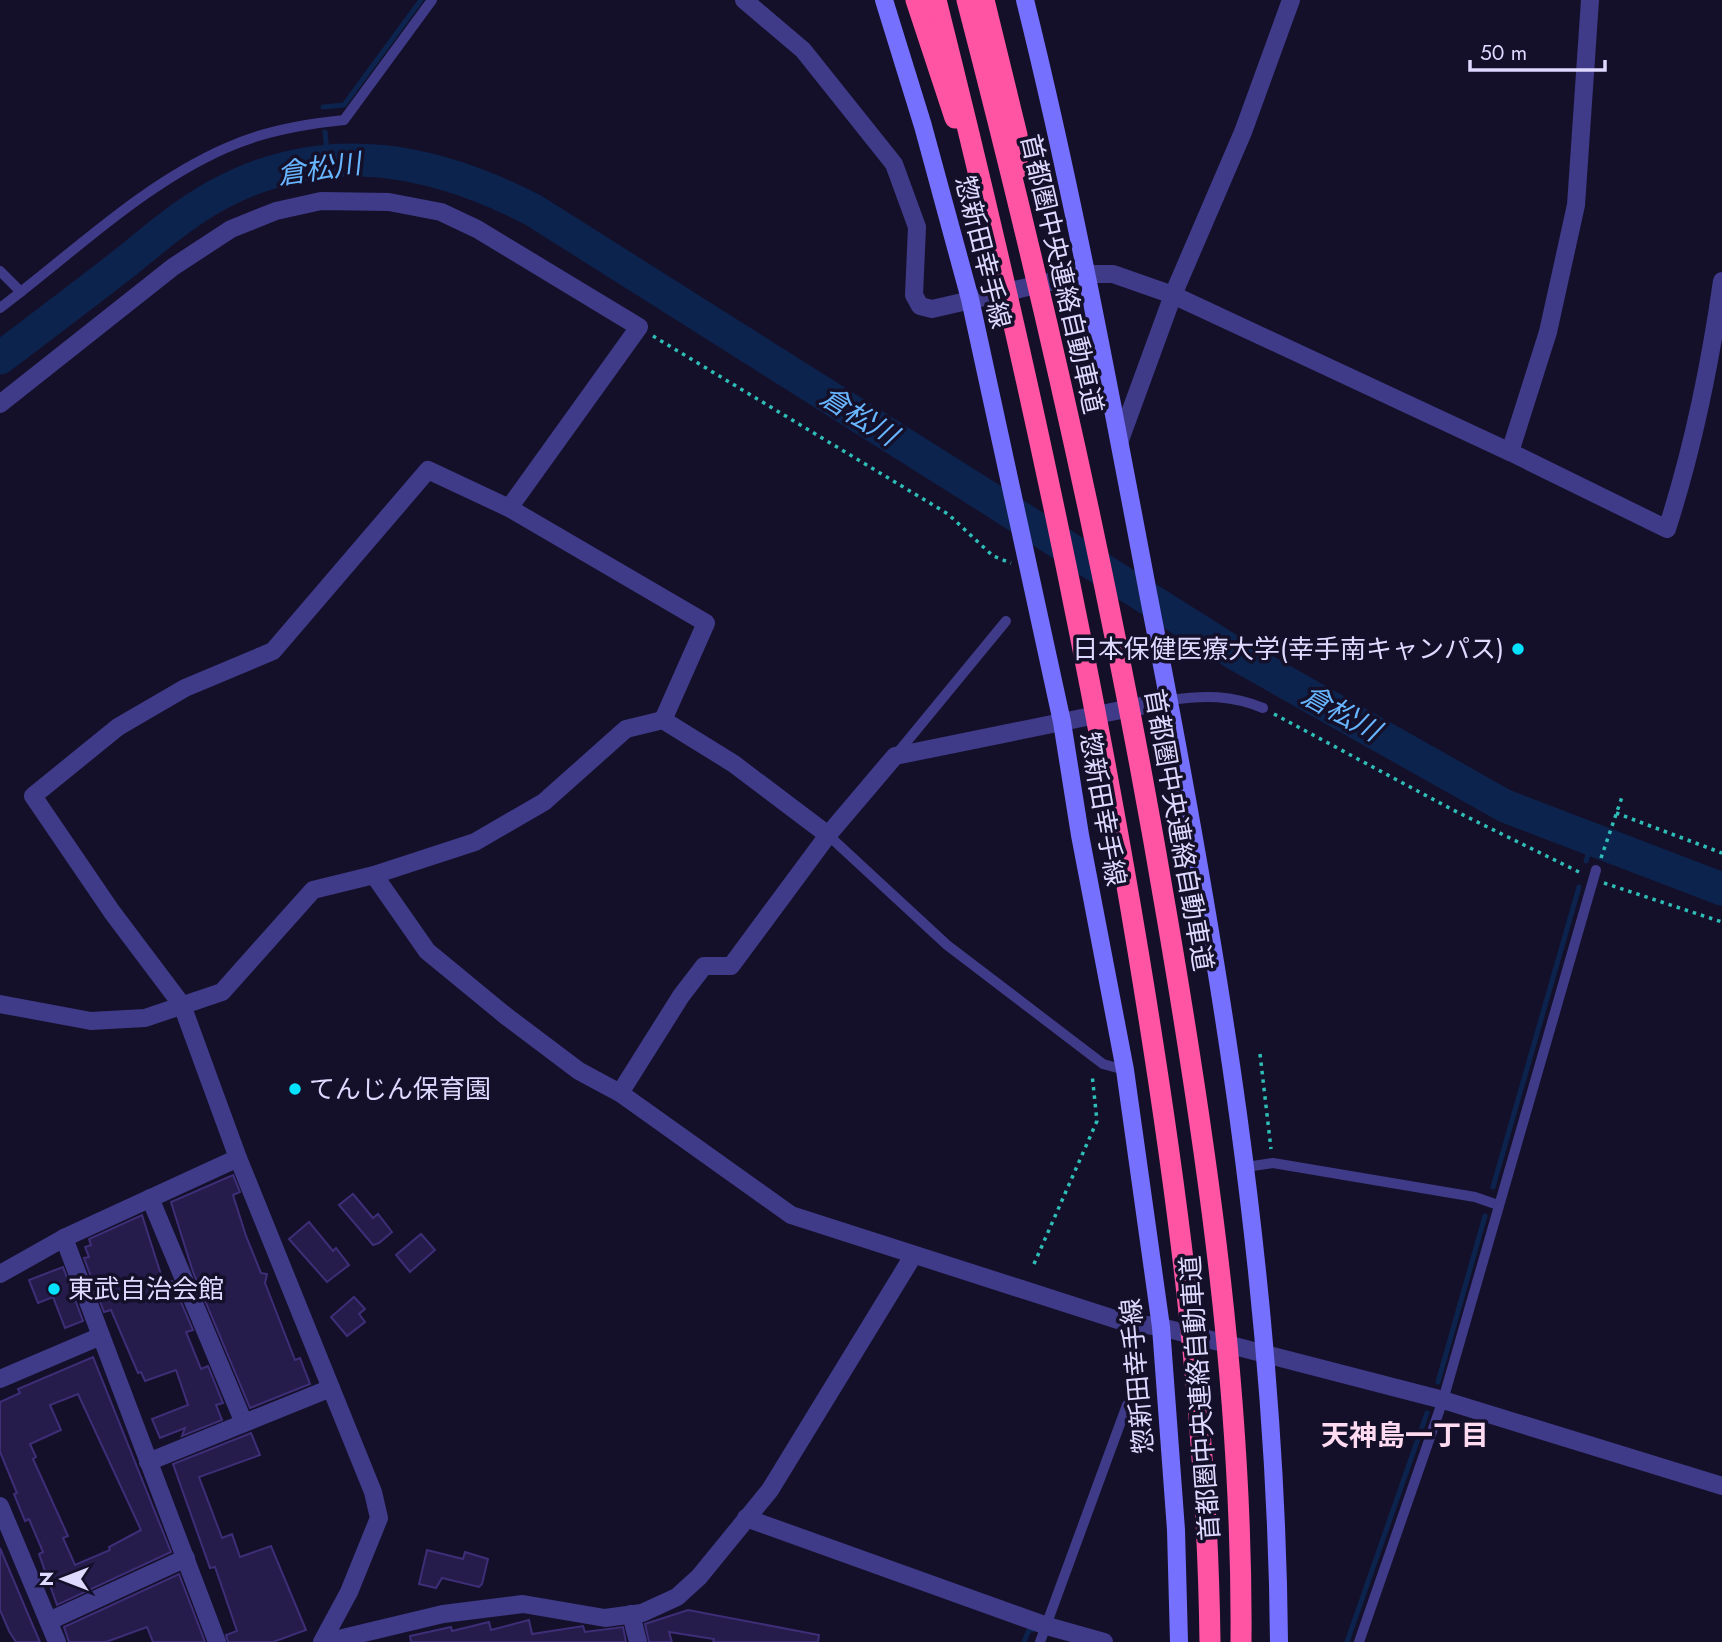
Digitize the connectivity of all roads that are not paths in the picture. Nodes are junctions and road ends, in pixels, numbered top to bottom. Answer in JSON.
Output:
{"nodes":[{"id":1,"x":432,"y":0,"type":"edge"},
{"id":2,"x":744,"y":0,"type":"edge"},
{"id":3,"x":884,"y":0,"type":"edge"},
{"id":4,"x":916,"y":0,"type":"edge"},
{"id":5,"x":936,"y":0,"type":"edge"},
{"id":6,"x":967,"y":0,"type":"edge"},
{"id":7,"x":984,"y":0,"type":"edge"},
{"id":8,"x":1025,"y":0,"type":"edge"},
{"id":9,"x":1291,"y":0,"type":"edge"},
{"id":10,"x":1590,"y":0,"type":"edge"},
{"id":11,"x":978,"y":167,"type":"junction"},
{"id":12,"x":1016,"y":197,"type":"junction"},
{"id":13,"x":0,"y":271,"type":"edge"},
{"id":14,"x":1084,"y":274,"type":"junction"},
{"id":15,"x":1722,"y":281,"type":"edge"},
{"id":16,"x":22,"y":292,"type":"junction"},
{"id":17,"x":1173,"y":295,"type":"junction"},
{"id":18,"x":970,"y":299,"type":"junction"},
{"id":19,"x":0,"y":308,"type":"edge"},
{"id":20,"x":0,"y":404,"type":"edge"},
{"id":21,"x":1120,"y":440,"type":"junction"},
{"id":22,"x":1510,"y":452,"type":"junction"},
{"id":23,"x":509,"y":509,"type":"junction"},
{"id":24,"x":1006,"y":621,"type":"dead end"},
{"id":25,"x":1171,"y":701,"type":"junction"},
{"id":26,"x":1263,"y":708,"type":"road end"},
{"id":27,"x":663,"y":720,"type":"junction"},
{"id":28,"x":1062,"y":722,"type":"junction"},
{"id":29,"x":895,"y":756,"type":"junction"},
{"id":30,"x":828,"y":835,"type":"junction"},
{"id":31,"x":1595,"y":874,"type":"road end"},
{"id":32,"x":374,"y":875,"type":"junction"},
{"id":33,"x":0,"y":1004,"type":"edge"},
{"id":34,"x":182,"y":1005,"type":"junction"},
{"id":35,"x":1125,"y":1070,"type":"junction"},
{"id":36,"x":620,"y":1093,"type":"junction"},
{"id":37,"x":237,"y":1158,"type":"junction"},
{"id":38,"x":1246,"y":1167,"type":"junction"},
{"id":39,"x":150,"y":1198,"type":"junction"},
{"id":40,"x":1499,"y":1205,"type":"junction"},
{"id":41,"x":64,"y":1238,"type":"junction"},
{"id":42,"x":913,"y":1256,"type":"junction"},
{"id":43,"x":0,"y":1274,"type":"edge"},
{"id":44,"x":1161,"y":1327,"type":"junction"},
{"id":45,"x":101,"y":1336,"type":"junction"},
{"id":46,"x":1266,"y":1355,"type":"junction"},
{"id":47,"x":0,"y":1379,"type":"edge"},
{"id":48,"x":331,"y":1388,"type":"junction"},
{"id":49,"x":1443,"y":1400,"type":"junction"},
{"id":50,"x":1127,"y":1405,"type":"dead end"},
{"id":51,"x":244,"y":1423,"type":"junction"},
{"id":52,"x":148,"y":1462,"type":"junction"},
{"id":53,"x":1722,"y":1486,"type":"edge"},
{"id":54,"x":0,"y":1506,"type":"edge"},
{"id":55,"x":747,"y":1518,"type":"junction"},
{"id":56,"x":186,"y":1558,"type":"junction"},
{"id":57,"x":631,"y":1614,"type":"junction"},
{"id":58,"x":49,"y":1621,"type":"junction"},
{"id":59,"x":1043,"y":1634,"type":"edge"},
{"id":60,"x":58,"y":1642,"type":"edge"},
{"id":61,"x":217,"y":1642,"type":"edge"},
{"id":62,"x":324,"y":1642,"type":"edge"},
{"id":63,"x":638,"y":1642,"type":"edge"},
{"id":64,"x":1104,"y":1642,"type":"edge"},
{"id":65,"x":1179,"y":1642,"type":"edge"},
{"id":66,"x":1210,"y":1642,"type":"edge"},
{"id":67,"x":1241,"y":1642,"type":"edge"},
{"id":68,"x":1279,"y":1642,"type":"edge"},
{"id":69,"x":1359,"y":1642,"type":"edge"}],
"edges":[{"from":1,"to":16,"type":"lane"},
{"from":2,"to":18,"type":"street"},
{"from":3,"to":18,"type":"main road","name":"惣新田幸手線"},
{"from":4,"to":11,"type":"highway"},
{"from":5,"to":11,"type":"highway","name":"首都圏中央連絡自動車道"},
{"from":6,"to":12,"type":"highway","name":"首都圏中央連絡自動車道"},
{"from":7,"to":12,"type":"highway"},
{"from":8,"to":14,"type":"main road"},
{"from":9,"to":17,"type":"street"},
{"from":10,"to":22,"type":"street"},
{"from":11,"to":66,"type":"highway","name":"首都圏中央連絡自動車道"},
{"from":12,"to":67,"type":"highway","name":"首都圏中央連絡自動車道"},
{"from":13,"to":16,"type":"lane"},
{"from":14,"to":17,"type":"street"},
{"from":14,"to":18,"type":"street"},
{"from":14,"to":21,"type":"main road"},
{"from":15,"to":22,"type":"street"},
{"from":16,"to":19,"type":"lane"},
{"from":17,"to":21,"type":"street"},
{"from":17,"to":22,"type":"street"},
{"from":18,"to":28,"type":"main road","name":"惣新田幸手線"},
{"from":20,"to":23,"type":"street"},
{"from":21,"to":25,"type":"main road"},
{"from":23,"to":27,"type":"street"},
{"from":23,"to":34,"type":"street"},
{"from":24,"to":29,"type":"lane"},
{"from":25,"to":26,"type":"lane"},
{"from":25,"to":28,"type":"street"},
{"from":25,"to":38,"type":"main road"},
{"from":27,"to":30,"type":"street"},
{"from":27,"to":32,"type":"street"},
{"from":28,"to":29,"type":"street"},
{"from":28,"to":35,"type":"main road","name":"惣新田幸手線"},
{"from":29,"to":30,"type":"street"},
{"from":30,"to":35,"type":"lane"},
{"from":30,"to":36,"type":"street"},
{"from":31,"to":40,"type":"lane"},
{"from":32,"to":34,"type":"street"},
{"from":32,"to":36,"type":"street"},
{"from":33,"to":34,"type":"street"},
{"from":34,"to":37,"type":"street"},
{"from":35,"to":44,"type":"main road","name":"惣新田幸手線"},
{"from":36,"to":42,"type":"street"},
{"from":37,"to":39,"type":"street"},
{"from":37,"to":48,"type":"street"},
{"from":38,"to":40,"type":"lane"},
{"from":38,"to":46,"type":"main road"},
{"from":39,"to":41,"type":"street"},
{"from":39,"to":51,"type":"street"},
{"from":40,"to":49,"type":"lane"},
{"from":41,"to":43,"type":"street"},
{"from":41,"to":45,"type":"street"},
{"from":42,"to":44,"type":"street"},
{"from":42,"to":55,"type":"street"},
{"from":44,"to":46,"type":"street"},
{"from":44,"to":65,"type":"main road","name":"惣新田幸手線"},
{"from":45,"to":47,"type":"street"},
{"from":45,"to":52,"type":"street"},
{"from":46,"to":49,"type":"street"},
{"from":46,"to":68,"type":"main road"},
{"from":48,"to":51,"type":"street"},
{"from":48,"to":62,"type":"street"},
{"from":49,"to":53,"type":"street"},
{"from":49,"to":69,"type":"lane"},
{"from":50,"to":59,"type":"lane"},
{"from":51,"to":52,"type":"street"},
{"from":52,"to":56,"type":"street"},
{"from":54,"to":58,"type":"street"},
{"from":55,"to":57,"type":"street"},
{"from":55,"to":59,"type":"street"},
{"from":56,"to":58,"type":"street"},
{"from":56,"to":61,"type":"street"},
{"from":57,"to":62,"type":"street"},
{"from":57,"to":63,"type":"street"},
{"from":58,"to":60,"type":"street"},
{"from":59,"to":64,"type":"street"}]}
